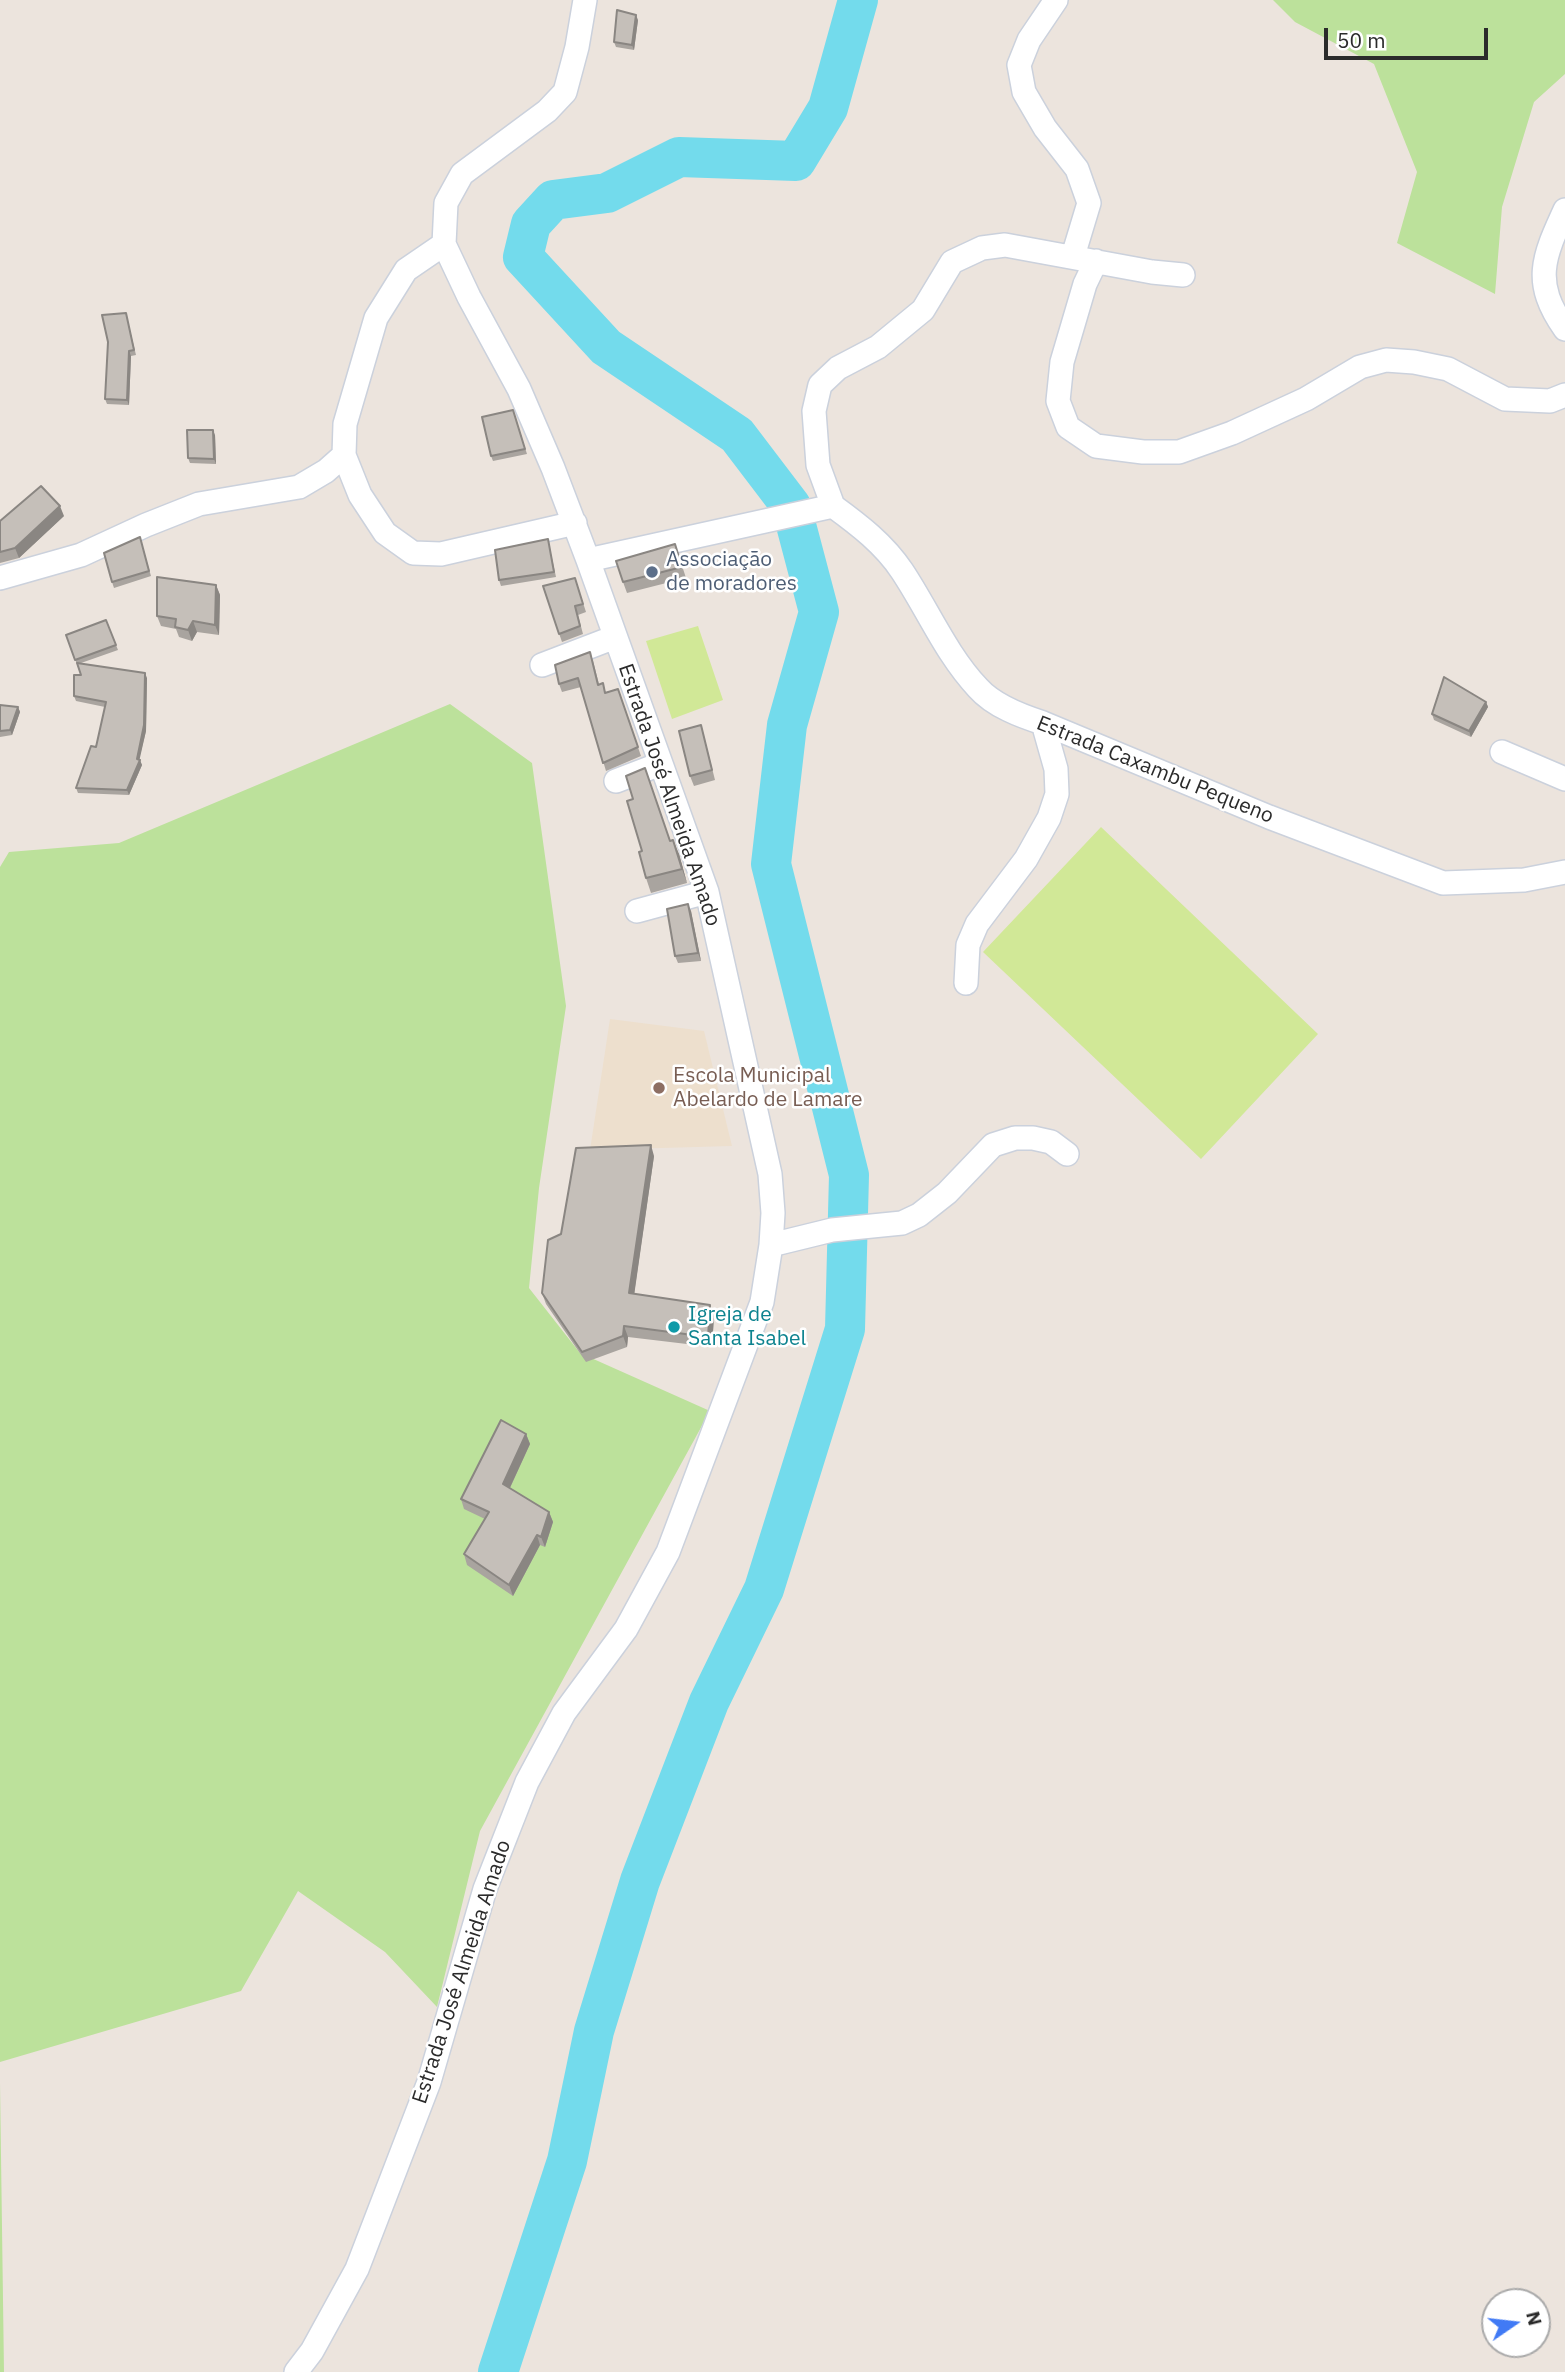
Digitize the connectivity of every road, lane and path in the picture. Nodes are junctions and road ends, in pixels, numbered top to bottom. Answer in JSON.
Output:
{"nodes":[{"id":1,"x":585,"y":0,"type":"edge"},
{"id":2,"x":1056,"y":0,"type":"edge"},
{"id":3,"x":1565,"y":210,"type":"edge"},
{"id":4,"x":444,"y":244,"type":"junction"},
{"id":5,"x":1084,"y":258,"type":"junction"},
{"id":6,"x":1183,"y":275,"type":"dead end"},
{"id":7,"x":1565,"y":329,"type":"edge"},
{"id":8,"x":1565,"y":395,"type":"edge"},
{"id":9,"x":344,"y":455,"type":"junction"},
{"id":10,"x":825,"y":508,"type":"junction"},
{"id":11,"x":575,"y":523,"type":"junction"},
{"id":12,"x":588,"y":560,"type":"junction"},
{"id":13,"x":0,"y":578,"type":"edge"},
{"id":14,"x":615,"y":637,"type":"junction"},
{"id":15,"x":542,"y":665,"type":"dead end"},
{"id":16,"x":1043,"y":723,"type":"junction"},
{"id":17,"x":1502,"y":752,"type":"dead end"},
{"id":18,"x":661,"y":763,"type":"junction"},
{"id":19,"x":1565,"y":779,"type":"edge"},
{"id":20,"x":616,"y":781,"type":"dead end"},
{"id":21,"x":1565,"y":872,"type":"edge"},
{"id":22,"x":707,"y":892,"type":"junction"},
{"id":23,"x":637,"y":911,"type":"dead end"},
{"id":24,"x":966,"y":982,"type":"dead end"},
{"id":25,"x":1067,"y":1154,"type":"dead end"},
{"id":26,"x":771,"y":1245,"type":"junction"},
{"id":27,"x":296,"y":2372,"type":"edge"}],
"edges":[{"from":1,"to":4,"type":"street","name":"Estrada José Almeida Amado"},
{"from":2,"to":5,"type":"street"},
{"from":3,"to":7,"type":"street"},
{"from":4,"to":9,"type":"street"},
{"from":4,"to":11,"type":"street","name":"Estrada José Almeida Amado"},
{"from":5,"to":6,"type":"street"},
{"from":5,"to":8,"type":"street"},
{"from":5,"to":10,"type":"street"},
{"from":9,"to":11,"type":"street"},
{"from":9,"to":13,"type":"street"},
{"from":10,"to":12,"type":"street"},
{"from":10,"to":16,"type":"street","name":"Estrada Caxambu Pequeno"},
{"from":11,"to":12,"type":"street","name":"Estrada José Almeida Amado"},
{"from":12,"to":14,"type":"street","name":"Estrada José Almeida Amado"},
{"from":14,"to":15,"type":"street"},
{"from":14,"to":18,"type":"street","name":"Estrada José Almeida Amado"},
{"from":16,"to":21,"type":"street","name":"Estrada Caxambu Pequeno"},
{"from":16,"to":24,"type":"street"},
{"from":17,"to":19,"type":"street"},
{"from":18,"to":20,"type":"street"},
{"from":18,"to":22,"type":"street","name":"Estrada José Almeida Amado"},
{"from":22,"to":23,"type":"street"},
{"from":22,"to":26,"type":"street","name":"Estrada José Almeida Amado"},
{"from":25,"to":26,"type":"street"},
{"from":26,"to":27,"type":"street","name":"Estrada José Almeida Amado"}]}
